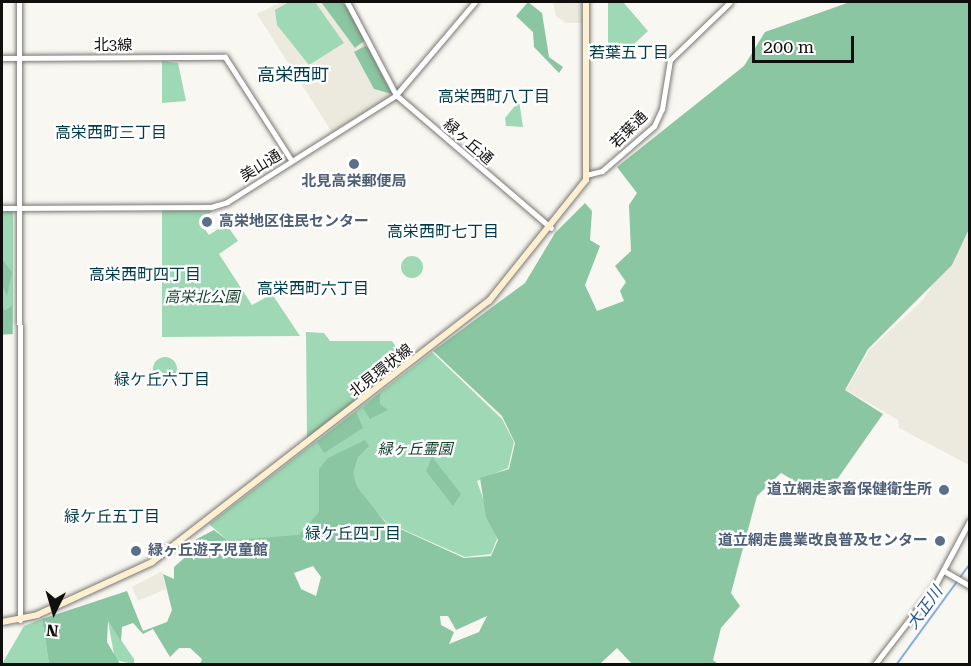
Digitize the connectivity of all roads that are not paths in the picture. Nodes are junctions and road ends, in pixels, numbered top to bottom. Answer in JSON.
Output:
{"nodes":[{"id":1,"x":19,"y":2,"type":"edge"},
{"id":2,"x":346,"y":2,"type":"edge"},
{"id":3,"x":475,"y":2,"type":"edge"},
{"id":4,"x":586,"y":2,"type":"edge"},
{"id":5,"x":730,"y":2,"type":"edge"},
{"id":6,"x":2,"y":58,"type":"edge"},
{"id":7,"x":19,"y":58,"type":"junction"},
{"id":8,"x":396,"y":94,"type":"junction"},
{"id":9,"x":291,"y":160,"type":"junction"},
{"id":10,"x":586,"y":175,"type":"junction"},
{"id":11,"x":19,"y":207,"type":"junction"},
{"id":12,"x":2,"y":208,"type":"edge"},
{"id":13,"x":550,"y":228,"type":"junction"},
{"id":14,"x":969,"y":520,"type":"edge"},
{"id":15,"x":944,"y":571,"type":"junction"},
{"id":16,"x":968,"y":584,"type":"edge"},
{"id":17,"x":20,"y":620,"type":"junction"},
{"id":18,"x":2,"y":622,"type":"edge"},
{"id":19,"x":875,"y":664,"type":"edge"}],
"edges":[{"from":1,"to":7,"type":"street"},
{"from":2,"to":8,"type":"street","name":"緑ヶ丘通"},
{"from":3,"to":8,"type":"street","name":"美山通"},
{"from":4,"to":10,"type":"main road","name":"北見環状線"},
{"from":5,"to":10,"type":"street","name":"若葉通"},
{"from":6,"to":7,"type":"street","name":"北3線"},
{"from":7,"to":9,"type":"street","name":"北3線"},
{"from":7,"to":11,"type":"street"},
{"from":8,"to":9,"type":"street","name":"美山通"},
{"from":8,"to":13,"type":"street","name":"緑ヶ丘通"},
{"from":9,"to":11,"type":"street","name":"美山通"},
{"from":10,"to":13,"type":"main road","name":"北見環状線"},
{"from":11,"to":12,"type":"street","name":"美山通"},
{"from":11,"to":17,"type":"street"},
{"from":13,"to":17,"type":"main road","name":"北見環状線"},
{"from":14,"to":15,"type":"street"},
{"from":15,"to":16,"type":"street"},
{"from":15,"to":19,"type":"street"},
{"from":17,"to":18,"type":"main road","name":"北見環状線"}]}
